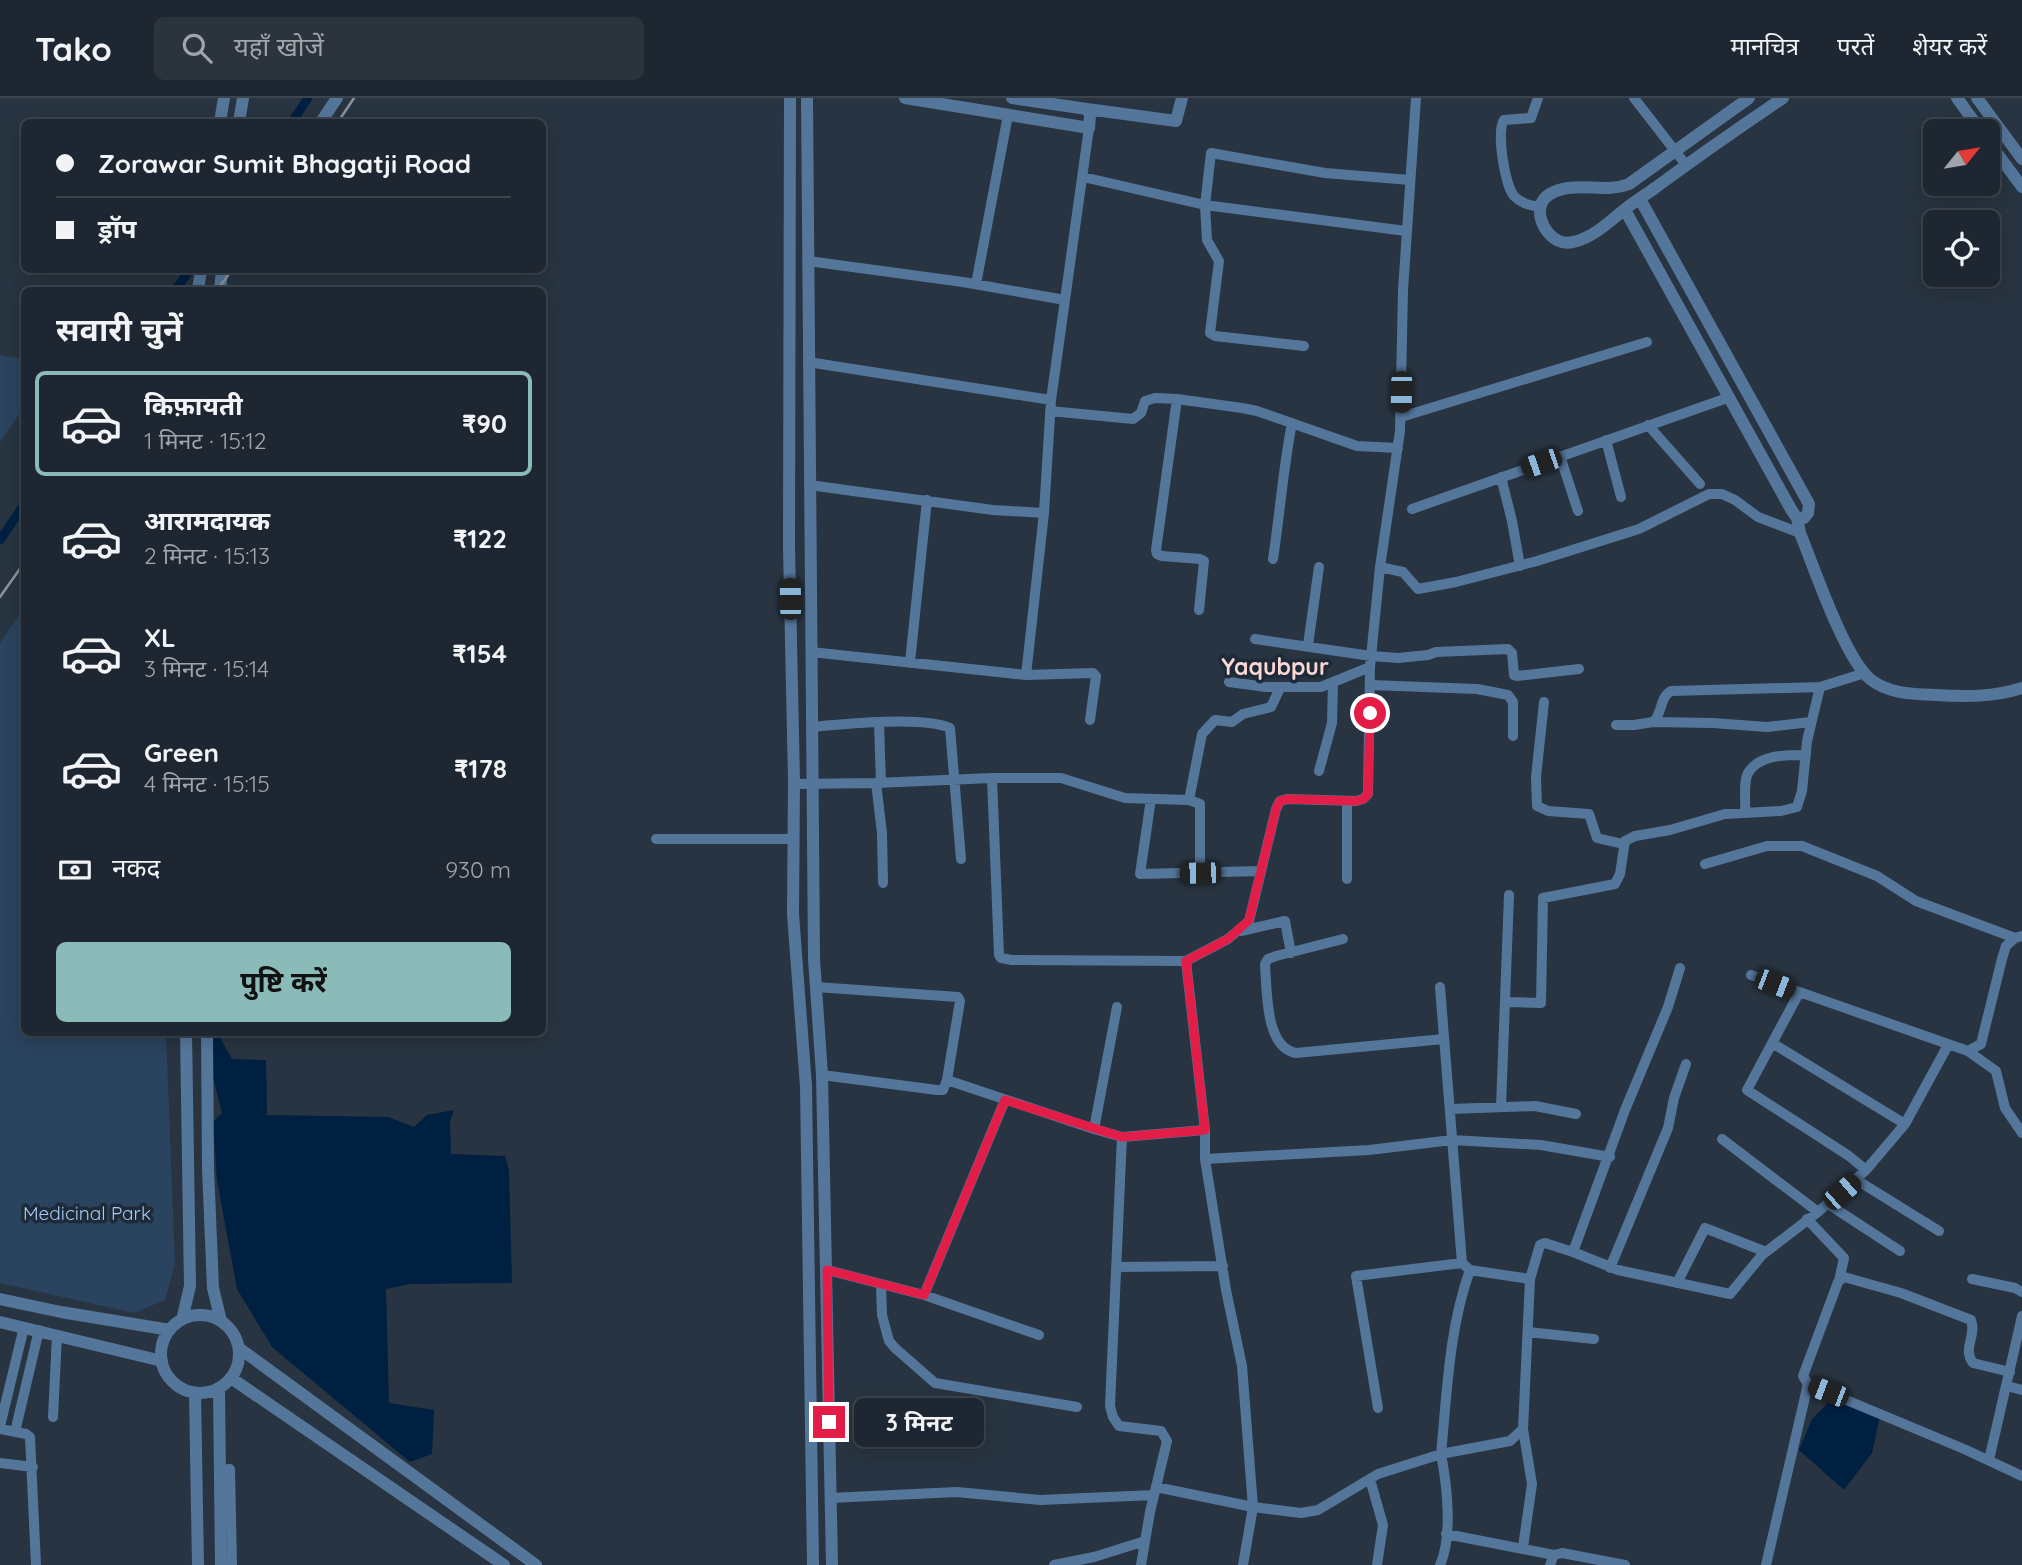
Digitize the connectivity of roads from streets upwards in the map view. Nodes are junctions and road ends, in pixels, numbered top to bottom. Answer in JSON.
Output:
{"nodes":[{"id":1,"x":224,"y":98,"type":"edge"},
{"id":2,"x":243,"y":98,"type":"edge"},
{"id":3,"x":337,"y":98,"type":"edge"},
{"id":4,"x":790,"y":98,"type":"edge"},
{"id":5,"x":807,"y":98,"type":"edge"},
{"id":6,"x":905,"y":98,"type":"edge"},
{"id":7,"x":1012,"y":98,"type":"edge"},
{"id":8,"x":1182,"y":98,"type":"edge"},
{"id":9,"x":1416,"y":98,"type":"edge"},
{"id":10,"x":1538,"y":98,"type":"edge"},
{"id":11,"x":1634,"y":98,"type":"edge"},
{"id":12,"x":1749,"y":98,"type":"edge"},
{"id":13,"x":1783,"y":98,"type":"edge"},
{"id":14,"x":1957,"y":98,"type":"edge"},
{"id":15,"x":1977,"y":98,"type":"edge"},
{"id":16,"x":1087,"y":109,"type":"junction"},
{"id":17,"x":1008,"y":115,"type":"junction"},
{"id":18,"x":220,"y":119,"type":"edge"},
{"id":19,"x":240,"y":119,"type":"edge"},
{"id":20,"x":323,"y":119,"type":"edge"},
{"id":21,"x":1972,"y":119,"type":"edge"},
{"id":22,"x":1088,"y":128,"type":"junction"},
{"id":23,"x":1676,"y":151,"type":"junction"},
{"id":24,"x":2000,"y":157,"type":"edge"},
{"id":25,"x":2022,"y":159,"type":"edge"},
{"id":26,"x":1686,"y":165,"type":"junction"},
{"id":27,"x":1083,"y":177,"type":"junction"},
{"id":28,"x":1410,"y":180,"type":"junction"},
{"id":29,"x":2022,"y":187,"type":"edge"},
{"id":30,"x":1640,"y":199,"type":"junction"},
{"id":31,"x":1205,"y":205,"type":"junction"},
{"id":32,"x":1539,"y":207,"type":"junction"},
{"id":33,"x":1625,"y":210,"type":"junction"},
{"id":34,"x":1406,"y":231,"type":"junction"},
{"id":35,"x":808,"y":261,"type":"junction"},
{"id":36,"x":976,"y":284,"type":"junction"},
{"id":37,"x":1065,"y":300,"type":"junction"},
{"id":38,"x":1647,"y":342,"type":"dead end"},
{"id":39,"x":1304,"y":346,"type":"dead end"},
{"id":40,"x":808,"y":362,"type":"junction"},
{"id":41,"x":1730,"y":397,"type":"junction"},
{"id":42,"x":1177,"y":399,"type":"junction"},
{"id":43,"x":1051,"y":406,"type":"junction"},
{"id":44,"x":1401,"y":417,"type":"junction"},
{"id":45,"x":1292,"y":423,"type":"junction"},
{"id":46,"x":1648,"y":425,"type":"junction"},
{"id":47,"x":1606,"y":440,"type":"junction"},
{"id":48,"x":1398,"y":448,"type":"junction"},
{"id":49,"x":1560,"y":456,"type":"junction"},
{"id":50,"x":1501,"y":477,"type":"junction"},
{"id":51,"x":1700,"y":484,"type":"dead end"},
{"id":52,"x":809,"y":485,"type":"junction"},
{"id":53,"x":1621,"y":497,"type":"dead end"},
{"id":54,"x":927,"y":500,"type":"junction"},
{"id":55,"x":1412,"y":509,"type":"dead end"},
{"id":56,"x":1578,"y":511,"type":"dead end"},
{"id":57,"x":1044,"y":513,"type":"junction"},
{"id":58,"x":1797,"y":518,"type":"junction"},
{"id":59,"x":1800,"y":533,"type":"junction"},
{"id":60,"x":1273,"y":559,"type":"dead end"},
{"id":61,"x":1520,"y":566,"type":"junction"},
{"id":62,"x":1380,"y":567,"type":"junction"},
{"id":63,"x":1319,"y":568,"type":"dead end"},
{"id":64,"x":1199,"y":610,"type":"dead end"},
{"id":65,"x":1255,"y":639,"type":"dead end"},
{"id":66,"x":1308,"y":645,"type":"junction"},
{"id":67,"x":811,"y":652,"type":"junction"},
{"id":68,"x":910,"y":662,"type":"junction"},
{"id":69,"x":1370,"y":662,"type":"junction"},
{"id":70,"x":1579,"y":669,"type":"dead end"},
{"id":71,"x":1865,"y":673,"type":"junction"},
{"id":72,"x":1026,"y":675,"type":"junction"},
{"id":73,"x":1229,"y":682,"type":"dead end"},
{"id":74,"x":1333,"y":683,"type":"junction"},
{"id":75,"x":1370,"y":685,"type":"junction"},
{"id":76,"x":1820,"y":687,"type":"junction"},
{"id":77,"x":1280,"y":688,"type":"junction"},
{"id":78,"x":2022,"y":688,"type":"edge"},
{"id":79,"x":1544,"y":702,"type":"dead end"},
{"id":80,"x":1090,"y":720,"type":"dead end"},
{"id":81,"x":1653,"y":722,"type":"junction"},
{"id":82,"x":1811,"y":722,"type":"junction"},
{"id":83,"x":879,"y":723,"type":"junction"},
{"id":84,"x":1616,"y":725,"type":"dead end"},
{"id":85,"x":812,"y":727,"type":"junction"},
{"id":86,"x":1513,"y":736,"type":"dead end"},
{"id":87,"x":1806,"y":755,"type":"junction"},
{"id":88,"x":1319,"y":771,"type":"dead end"},
{"id":89,"x":992,"y":778,"type":"junction"},
{"id":90,"x":955,"y":779,"type":"junction"},
{"id":91,"x":879,"y":783,"type":"junction"},
{"id":92,"x":794,"y":784,"type":"junction"},
{"id":93,"x":814,"y":784,"type":"junction"},
{"id":94,"x":1151,"y":799,"type":"junction"},
{"id":95,"x":1189,"y":800,"type":"junction"},
{"id":96,"x":1347,"y":801,"type":"junction"},
{"id":97,"x":1745,"y":812,"type":"junction"},
{"id":98,"x":656,"y":839,"type":"dead end"},
{"id":99,"x":793,"y":839,"type":"junction"},
{"id":100,"x":1623,"y":844,"type":"junction"},
{"id":101,"x":961,"y":859,"type":"dead end"},
{"id":102,"x":1705,"y":864,"type":"dead end"},
{"id":103,"x":1261,"y":871,"type":"junction"},
{"id":104,"x":1200,"y":873,"type":"junction"},
{"id":105,"x":1348,"y":879,"type":"dead end"},
{"id":106,"x":883,"y":883,"type":"dead end"},
{"id":107,"x":1508,"y":895,"type":"dead end"},
{"id":108,"x":1238,"y":932,"type":"junction"},
{"id":109,"x":2018,"y":937,"type":"edge"},
{"id":110,"x":1343,"y":939,"type":"dead end"},
{"id":111,"x":1291,"y":953,"type":"junction"},
{"id":112,"x":1186,"y":961,"type":"junction"},
{"id":113,"x":1680,"y":968,"type":"dead end"},
{"id":114,"x":1751,"y":975,"type":"dead end"},
{"id":115,"x":816,"y":987,"type":"junction"},
{"id":116,"x":1440,"y":987,"type":"dead end"},
{"id":117,"x":1800,"y":993,"type":"junction"},
{"id":118,"x":1506,"y":1002,"type":"junction"},
{"id":119,"x":1118,"y":1007,"type":"dead end"},
{"id":120,"x":186,"y":1036,"type":"edge"},
{"id":121,"x":207,"y":1036,"type":"edge"},
{"id":122,"x":1444,"y":1039,"type":"junction"},
{"id":123,"x":1772,"y":1043,"type":"junction"},
{"id":124,"x":1948,"y":1045,"type":"junction"},
{"id":125,"x":1968,"y":1051,"type":"junction"},
{"id":126,"x":1686,"y":1064,"type":"dead end"},
{"id":127,"x":822,"y":1080,"type":"junction"},
{"id":128,"x":947,"y":1080,"type":"junction"},
{"id":129,"x":806,"y":1086,"type":"junction"},
{"id":130,"x":1005,"y":1100,"type":"junction"},
{"id":131,"x":1501,"y":1107,"type":"junction"},
{"id":132,"x":1450,"y":1109,"type":"junction"},
{"id":133,"x":1576,"y":1114,"type":"dead end"},
{"id":134,"x":1905,"y":1124,"type":"junction"},
{"id":135,"x":1094,"y":1129,"type":"junction"},
{"id":136,"x":1205,"y":1130,"type":"junction"},
{"id":137,"x":2022,"y":1133,"type":"edge"},
{"id":138,"x":1122,"y":1137,"type":"junction"},
{"id":139,"x":1722,"y":1139,"type":"dead end"},
{"id":140,"x":1452,"y":1140,"type":"junction"},
{"id":141,"x":1610,"y":1157,"type":"junction"},
{"id":142,"x":1205,"y":1159,"type":"junction"},
{"id":143,"x":1866,"y":1170,"type":"junction"},
{"id":144,"x":1855,"y":1180,"type":"junction"},
{"id":145,"x":1828,"y":1203,"type":"junction"},
{"id":146,"x":1818,"y":1212,"type":"junction"},
{"id":147,"x":1807,"y":1219,"type":"junction"},
{"id":148,"x":1939,"y":1231,"type":"dead end"},
{"id":149,"x":1900,"y":1251,"type":"dead end"},
{"id":150,"x":1573,"y":1252,"type":"junction"},
{"id":151,"x":1766,"y":1252,"type":"junction"},
{"id":152,"x":1116,"y":1266,"type":"junction"},
{"id":153,"x":1223,"y":1266,"type":"junction"},
{"id":154,"x":1466,"y":1267,"type":"junction"},
{"id":155,"x":1610,"y":1268,"type":"junction"},
{"id":156,"x":827,"y":1270,"type":"junction"},
{"id":157,"x":1530,"y":1279,"type":"junction"},
{"id":158,"x":1972,"y":1279,"type":"dead end"},
{"id":159,"x":1838,"y":1282,"type":"junction"},
{"id":160,"x":1676,"y":1283,"type":"junction"},
{"id":161,"x":881,"y":1285,"type":"junction"},
{"id":162,"x":2022,"y":1292,"type":"edge"},
{"id":163,"x":924,"y":1295,"type":"junction"},
{"id":164,"x":0,"y":1299,"type":"edge"},
{"id":165,"x":2022,"y":1316,"type":"edge"},
{"id":166,"x":182,"y":1320,"type":"junction"},
{"id":167,"x":221,"y":1321,"type":"junction"},
{"id":168,"x":0,"y":1322,"type":"edge"},
{"id":169,"x":24,"y":1327,"type":"junction"},
{"id":170,"x":170,"y":1330,"type":"junction"},
{"id":171,"x":39,"y":1331,"type":"junction"},
{"id":172,"x":1528,"y":1332,"type":"junction"},
{"id":173,"x":58,"y":1335,"type":"junction"},
{"id":174,"x":1039,"y":1335,"type":"dead end"},
{"id":175,"x":1594,"y":1339,"type":"dead end"},
{"id":176,"x":239,"y":1348,"type":"junction"},
{"id":177,"x":162,"y":1361,"type":"junction"},
{"id":178,"x":2010,"y":1373,"type":"junction"},
{"id":179,"x":231,"y":1378,"type":"junction"},
{"id":180,"x":1808,"y":1384,"type":"junction"},
{"id":181,"x":2007,"y":1386,"type":"junction"},
{"id":182,"x":219,"y":1389,"type":"junction"},
{"id":183,"x":2022,"y":1390,"type":"edge"},
{"id":184,"x":195,"y":1393,"type":"junction"},
{"id":185,"x":1077,"y":1407,"type":"dead end"},
{"id":186,"x":1378,"y":1408,"type":"dead end"},
{"id":187,"x":54,"y":1417,"type":"dead end"},
{"id":188,"x":0,"y":1428,"type":"edge"},
{"id":189,"x":1523,"y":1429,"type":"junction"},
{"id":190,"x":15,"y":1432,"type":"junction"},
{"id":191,"x":1441,"y":1454,"type":"junction"},
{"id":192,"x":1989,"y":1460,"type":"junction"},
{"id":193,"x":0,"y":1463,"type":"edge"},
{"id":194,"x":33,"y":1466,"type":"junction"},
{"id":195,"x":219,"y":1470,"type":"junction"},
{"id":196,"x":2022,"y":1476,"type":"edge"},
{"id":197,"x":1370,"y":1479,"type":"junction"},
{"id":198,"x":1155,"y":1491,"type":"junction"},
{"id":199,"x":830,"y":1498,"type":"junction"},
{"id":200,"x":1253,"y":1507,"type":"junction"},
{"id":201,"x":1446,"y":1534,"type":"junction"},
{"id":202,"x":1145,"y":1541,"type":"junction"},
{"id":203,"x":1523,"y":1548,"type":"junction"},
{"id":204,"x":1552,"y":1560,"type":"edge"},
{"id":205,"x":36,"y":1565,"type":"edge"},
{"id":206,"x":198,"y":1565,"type":"edge"},
{"id":207,"x":221,"y":1565,"type":"edge"},
{"id":208,"x":232,"y":1565,"type":"edge"},
{"id":209,"x":504,"y":1565,"type":"edge"},
{"id":210,"x":537,"y":1565,"type":"edge"},
{"id":211,"x":813,"y":1565,"type":"edge"},
{"id":212,"x":832,"y":1565,"type":"edge"},
{"id":213,"x":1054,"y":1565,"type":"edge"},
{"id":214,"x":1140,"y":1565,"type":"edge"},
{"id":215,"x":1243,"y":1565,"type":"edge"},
{"id":216,"x":1377,"y":1565,"type":"edge"},
{"id":217,"x":1440,"y":1565,"type":"edge"},
{"id":218,"x":1625,"y":1565,"type":"edge"},
{"id":219,"x":1766,"y":1565,"type":"edge"}],
"edges":[{"from":1,"to":18,"type":"street"},
{"from":2,"to":19,"type":"street"},
{"from":3,"to":20,"type":"street"},
{"from":4,"to":92,"type":"street"},
{"from":5,"to":35,"type":"street"},
{"from":6,"to":17,"type":"street"},
{"from":7,"to":16,"type":"street"},
{"from":8,"to":16,"type":"street"},
{"from":9,"to":28,"type":"street"},
{"from":10,"to":32,"type":"street"},
{"from":11,"to":23,"type":"street"},
{"from":12,"to":23,"type":"street"},
{"from":13,"to":26,"type":"street"},
{"from":14,"to":21,"type":"street"},
{"from":15,"to":25,"type":"street"},
{"from":16,"to":22,"type":"street"},
{"from":17,"to":22,"type":"street"},
{"from":17,"to":36,"type":"street"},
{"from":22,"to":27,"type":"street"},
{"from":23,"to":26,"type":"street"},
{"from":23,"to":32,"type":"street"},
{"from":24,"to":29,"type":"street"},
{"from":26,"to":30,"type":"street"},
{"from":27,"to":31,"type":"street"},
{"from":27,"to":37,"type":"street"},
{"from":28,"to":31,"type":"street"},
{"from":28,"to":34,"type":"street"},
{"from":30,"to":33,"type":"street"},
{"from":30,"to":58,"type":"street"},
{"from":31,"to":34,"type":"street"},
{"from":31,"to":39,"type":"street"},
{"from":32,"to":33,"type":"street"},
{"from":33,"to":41,"type":"street"},
{"from":34,"to":44,"type":"street"},
{"from":35,"to":36,"type":"street"},
{"from":35,"to":40,"type":"street"},
{"from":36,"to":37,"type":"street"},
{"from":37,"to":43,"type":"street"},
{"from":38,"to":44,"type":"street"},
{"from":40,"to":43,"type":"street"},
{"from":40,"to":52,"type":"street"},
{"from":41,"to":46,"type":"street"},
{"from":41,"to":58,"type":"street"},
{"from":42,"to":43,"type":"street"},
{"from":42,"to":45,"type":"street"},
{"from":42,"to":64,"type":"street"},
{"from":43,"to":57,"type":"street"},
{"from":44,"to":48,"type":"street"},
{"from":45,"to":48,"type":"street"},
{"from":45,"to":60,"type":"street"},
{"from":46,"to":47,"type":"street"},
{"from":46,"to":51,"type":"street"},
{"from":47,"to":49,"type":"street"},
{"from":47,"to":53,"type":"street"},
{"from":48,"to":62,"type":"street"},
{"from":49,"to":50,"type":"street"},
{"from":49,"to":56,"type":"street"},
{"from":50,"to":55,"type":"street"},
{"from":50,"to":61,"type":"street"},
{"from":52,"to":54,"type":"street"},
{"from":52,"to":67,"type":"street"},
{"from":54,"to":57,"type":"street"},
{"from":54,"to":68,"type":"street"},
{"from":57,"to":72,"type":"street"},
{"from":58,"to":59,"type":"street"},
{"from":59,"to":61,"type":"street"},
{"from":59,"to":71,"type":"street"},
{"from":61,"to":62,"type":"street"},
{"from":62,"to":69,"type":"street"},
{"from":63,"to":66,"type":"street"},
{"from":65,"to":66,"type":"street"},
{"from":66,"to":69,"type":"street"},
{"from":67,"to":68,"type":"street"},
{"from":67,"to":85,"type":"street"},
{"from":68,"to":72,"type":"street"},
{"from":69,"to":70,"type":"street"},
{"from":69,"to":74,"type":"street"},
{"from":69,"to":75,"type":"street"},
{"from":71,"to":76,"type":"street"},
{"from":71,"to":78,"type":"street"},
{"from":72,"to":80,"type":"street"},
{"from":73,"to":77,"type":"street"},
{"from":74,"to":77,"type":"street"},
{"from":74,"to":88,"type":"street"},
{"from":75,"to":86,"type":"street"},
{"from":75,"to":96,"type":"street"},
{"from":76,"to":81,"type":"street"},
{"from":76,"to":82,"type":"street"},
{"from":77,"to":95,"type":"street"},
{"from":79,"to":100,"type":"street"},
{"from":81,"to":82,"type":"street"},
{"from":81,"to":84,"type":"street"},
{"from":82,"to":87,"type":"street"},
{"from":83,"to":85,"type":"street"},
{"from":83,"to":90,"type":"street"},
{"from":83,"to":91,"type":"street"},
{"from":85,"to":93,"type":"street"},
{"from":87,"to":97,"type":"street"},
{"from":87,"to":97,"type":"street"},
{"from":89,"to":90,"type":"street"},
{"from":89,"to":94,"type":"street"},
{"from":89,"to":112,"type":"street"},
{"from":90,"to":91,"type":"street"},
{"from":90,"to":101,"type":"street"},
{"from":91,"to":93,"type":"street"},
{"from":91,"to":106,"type":"street"},
{"from":92,"to":93,"type":"street"},
{"from":92,"to":99,"type":"street"},
{"from":93,"to":115,"type":"street"},
{"from":94,"to":95,"type":"street"},
{"from":94,"to":104,"type":"street"},
{"from":95,"to":104,"type":"street"},
{"from":96,"to":103,"type":"street"},
{"from":96,"to":105,"type":"street"},
{"from":97,"to":100,"type":"street"},
{"from":98,"to":99,"type":"street"},
{"from":99,"to":129,"type":"street"},
{"from":100,"to":118,"type":"street"},
{"from":102,"to":109,"type":"street"},
{"from":103,"to":104,"type":"street"},
{"from":103,"to":108,"type":"street"},
{"from":107,"to":118,"type":"street"},
{"from":108,"to":111,"type":"street"},
{"from":108,"to":112,"type":"street"},
{"from":109,"to":125,"type":"street"},
{"from":110,"to":111,"type":"street"},
{"from":111,"to":122,"type":"street"},
{"from":112,"to":136,"type":"street"},
{"from":113,"to":141,"type":"street"},
{"from":114,"to":117,"type":"street"},
{"from":115,"to":127,"type":"street"},
{"from":115,"to":128,"type":"street"},
{"from":116,"to":122,"type":"street"},
{"from":117,"to":123,"type":"street"},
{"from":117,"to":124,"type":"street"},
{"from":118,"to":131,"type":"street"},
{"from":119,"to":135,"type":"street"},
{"from":120,"to":166,"type":"street"},
{"from":121,"to":167,"type":"street"},
{"from":122,"to":132,"type":"street"},
{"from":123,"to":134,"type":"street"},
{"from":123,"to":143,"type":"street"},
{"from":124,"to":125,"type":"street"},
{"from":124,"to":134,"type":"street"},
{"from":125,"to":137,"type":"street"},
{"from":126,"to":155,"type":"street"},
{"from":127,"to":128,"type":"street"},
{"from":127,"to":129,"type":"street"},
{"from":127,"to":156,"type":"street"},
{"from":128,"to":130,"type":"street"},
{"from":129,"to":211,"type":"street"},
{"from":130,"to":135,"type":"street"},
{"from":130,"to":163,"type":"street"},
{"from":131,"to":132,"type":"street"},
{"from":131,"to":133,"type":"street"},
{"from":132,"to":140,"type":"street"},
{"from":134,"to":143,"type":"street"},
{"from":135,"to":138,"type":"street"},
{"from":136,"to":138,"type":"street"},
{"from":136,"to":142,"type":"street"},
{"from":138,"to":152,"type":"street"},
{"from":139,"to":146,"type":"street"},
{"from":140,"to":141,"type":"street"},
{"from":140,"to":142,"type":"street"},
{"from":140,"to":154,"type":"street"},
{"from":141,"to":150,"type":"street"},
{"from":142,"to":153,"type":"street"},
{"from":143,"to":144,"type":"street"},
{"from":144,"to":145,"type":"street"},
{"from":144,"to":148,"type":"street"},
{"from":145,"to":146,"type":"street"},
{"from":145,"to":149,"type":"street"},
{"from":146,"to":147,"type":"street"},
{"from":147,"to":151,"type":"street"},
{"from":147,"to":159,"type":"street"},
{"from":150,"to":155,"type":"street"},
{"from":150,"to":157,"type":"street"},
{"from":151,"to":160,"type":"street"},
{"from":151,"to":160,"type":"street"},
{"from":152,"to":153,"type":"street"},
{"from":152,"to":198,"type":"street"},
{"from":153,"to":200,"type":"street"},
{"from":154,"to":157,"type":"street"},
{"from":154,"to":186,"type":"street"},
{"from":154,"to":191,"type":"street"},
{"from":155,"to":160,"type":"street"},
{"from":156,"to":161,"type":"street"},
{"from":156,"to":199,"type":"street"},
{"from":157,"to":172,"type":"street"},
{"from":158,"to":162,"type":"street"},
{"from":159,"to":178,"type":"street"},
{"from":159,"to":180,"type":"street"},
{"from":161,"to":163,"type":"street"},
{"from":161,"to":185,"type":"street"},
{"from":163,"to":174,"type":"street"},
{"from":164,"to":170,"type":"street"},
{"from":165,"to":178,"type":"street"},
{"from":166,"to":167,"type":"street"},
{"from":166,"to":170,"type":"street"},
{"from":167,"to":176,"type":"street"},
{"from":168,"to":169,"type":"street"},
{"from":169,"to":171,"type":"street"},
{"from":169,"to":188,"type":"street"},
{"from":170,"to":177,"type":"street"},
{"from":171,"to":173,"type":"street"},
{"from":171,"to":190,"type":"street"},
{"from":172,"to":175,"type":"street"},
{"from":172,"to":189,"type":"street"},
{"from":173,"to":177,"type":"street"},
{"from":173,"to":187,"type":"street"},
{"from":176,"to":179,"type":"street"},
{"from":176,"to":210,"type":"street"},
{"from":177,"to":184,"type":"street"},
{"from":178,"to":181,"type":"street"},
{"from":179,"to":182,"type":"street"},
{"from":179,"to":209,"type":"street"},
{"from":180,"to":192,"type":"street"},
{"from":180,"to":219,"type":"street"},
{"from":181,"to":183,"type":"street"},
{"from":181,"to":192,"type":"street"},
{"from":182,"to":184,"type":"street"},
{"from":182,"to":195,"type":"street"},
{"from":184,"to":206,"type":"street"},
{"from":188,"to":190,"type":"street"},
{"from":189,"to":191,"type":"street"},
{"from":189,"to":203,"type":"street"},
{"from":190,"to":194,"type":"street"},
{"from":191,"to":197,"type":"street"},
{"from":191,"to":201,"type":"street"},
{"from":192,"to":196,"type":"street"},
{"from":193,"to":194,"type":"street"},
{"from":194,"to":205,"type":"street"},
{"from":195,"to":207,"type":"street"},
{"from":195,"to":208,"type":"street"},
{"from":197,"to":200,"type":"street"},
{"from":197,"to":216,"type":"street"},
{"from":198,"to":199,"type":"street"},
{"from":198,"to":200,"type":"street"},
{"from":198,"to":202,"type":"street"},
{"from":199,"to":212,"type":"street"},
{"from":200,"to":215,"type":"street"},
{"from":201,"to":203,"type":"street"},
{"from":201,"to":217,"type":"street"},
{"from":202,"to":213,"type":"street"},
{"from":202,"to":214,"type":"street"},
{"from":203,"to":204,"type":"street"},
{"from":204,"to":218,"type":"street"}]}
